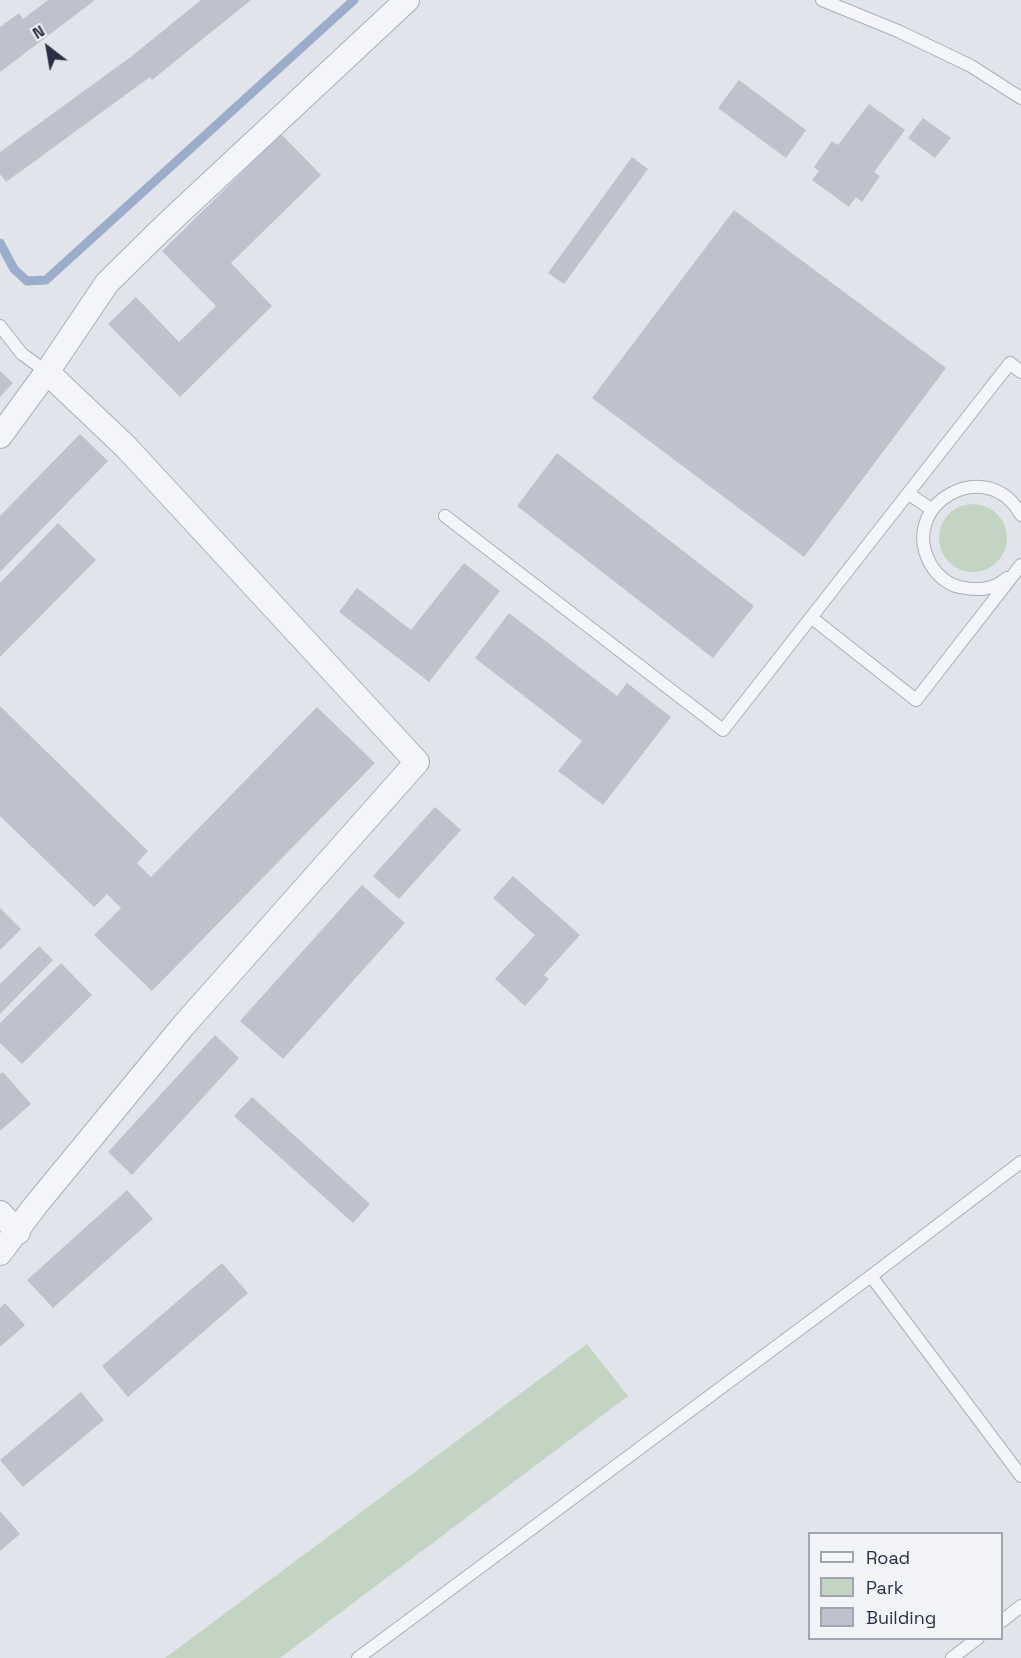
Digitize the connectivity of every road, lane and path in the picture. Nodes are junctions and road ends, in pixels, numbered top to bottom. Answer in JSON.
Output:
{"nodes":[{"id":1,"x":407,"y":0,"type":"edge"},
{"id":2,"x":822,"y":0,"type":"edge"},
{"id":3,"x":1021,"y":98,"type":"edge"},
{"id":4,"x":0,"y":326,"type":"edge"},
{"id":5,"x":47,"y":372,"type":"junction"},
{"id":6,"x":1021,"y":372,"type":"edge"},
{"id":7,"x":0,"y":436,"type":"edge"},
{"id":8,"x":909,"y":494,"type":"junction"},
{"id":9,"x":931,"y":509,"type":"junction"},
{"id":10,"x":1021,"y":515,"type":"edge"},
{"id":11,"x":445,"y":516,"type":"dead end"},
{"id":12,"x":1020,"y":567,"type":"edge"},
{"id":13,"x":812,"y":618,"type":"junction"},
{"id":14,"x":1021,"y":1161,"type":"edge"},
{"id":15,"x":0,"y":1213,"type":"edge"},
{"id":16,"x":18,"y":1232,"type":"junction"},
{"id":17,"x":0,"y":1253,"type":"edge"},
{"id":18,"x":871,"y":1276,"type":"junction"},
{"id":19,"x":1021,"y":1476,"type":"edge"},
{"id":20,"x":1021,"y":1606,"type":"edge"},
{"id":21,"x":1003,"y":1620,"type":"edge"},
{"id":22,"x":975,"y":1640,"type":"edge"},
{"id":23,"x":358,"y":1658,"type":"edge"},
{"id":24,"x":952,"y":1658,"type":"edge"}],
"edges":[{"from":1,"to":5,"type":"street"},
{"from":2,"to":3,"type":"lane"},
{"from":4,"to":5,"type":"lane"},
{"from":5,"to":7,"type":"street"},
{"from":5,"to":16,"type":"street"},
{"from":6,"to":8,"type":"lane"},
{"from":8,"to":9,"type":"lane"},
{"from":8,"to":13,"type":"lane"},
{"from":9,"to":10,"type":"lane"},
{"from":9,"to":12,"type":"lane"},
{"from":11,"to":13,"type":"lane"},
{"from":12,"to":13,"type":"lane"},
{"from":14,"to":18,"type":"lane"},
{"from":15,"to":16,"type":"street"},
{"from":16,"to":17,"type":"street"},
{"from":18,"to":19,"type":"lane"},
{"from":18,"to":23,"type":"lane"},
{"from":20,"to":21,"type":"lane"},
{"from":22,"to":24,"type":"lane"}]}
